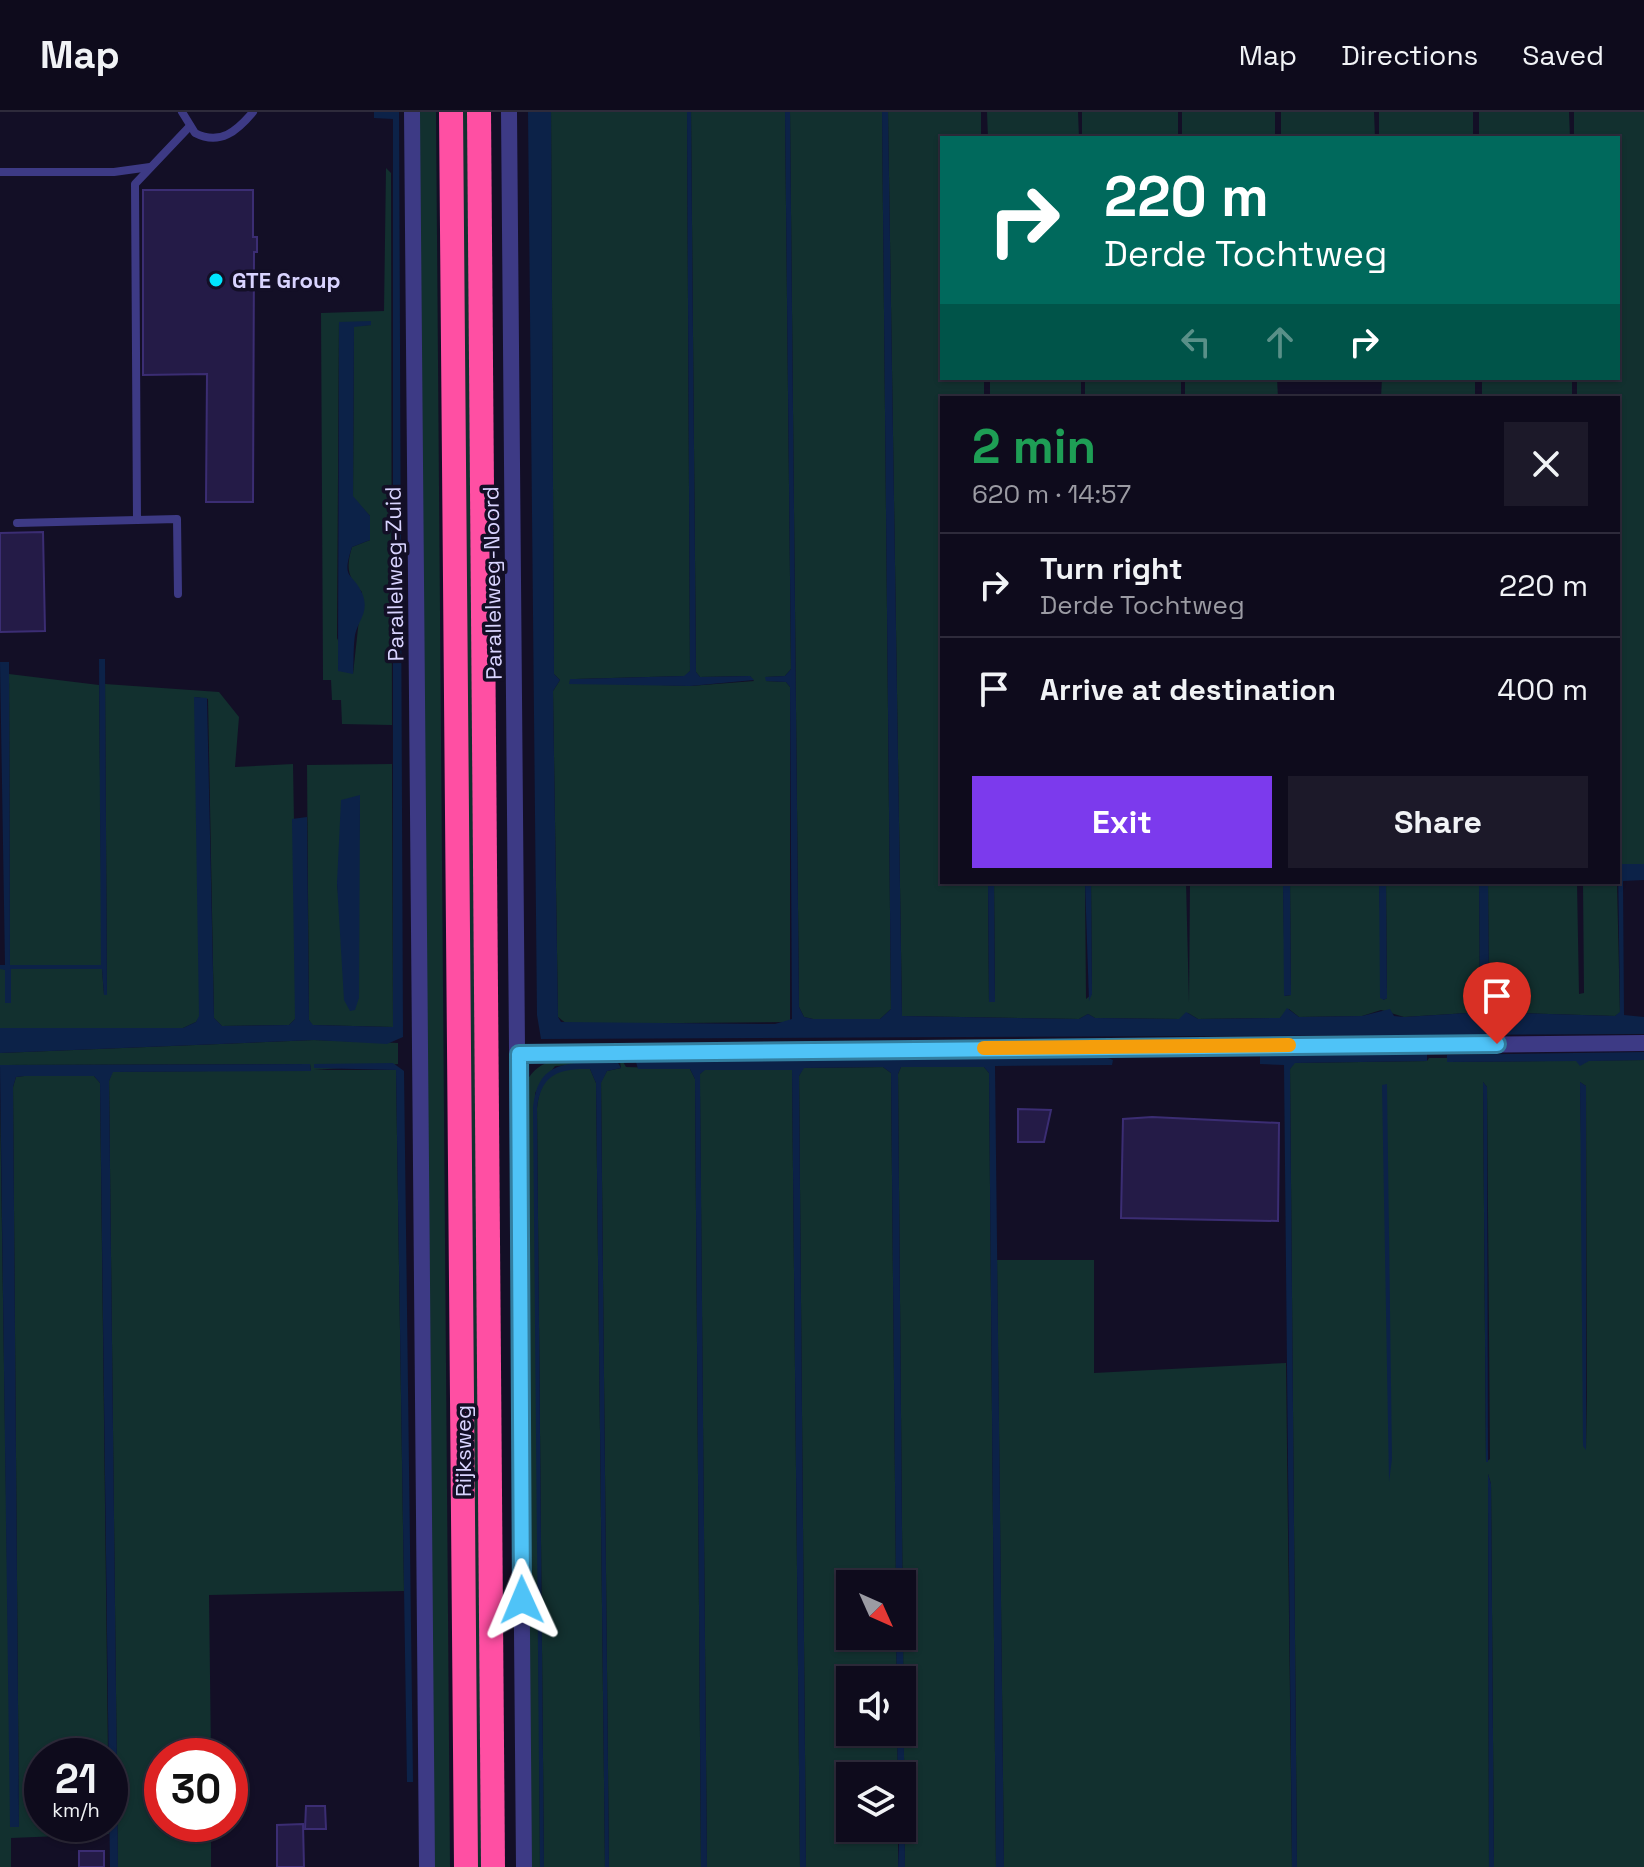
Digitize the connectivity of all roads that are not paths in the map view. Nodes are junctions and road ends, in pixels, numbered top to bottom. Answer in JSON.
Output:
{"nodes":[{"id":1,"x":182,"y":112,"type":"edge"},
{"id":2,"x":253,"y":112,"type":"edge"},
{"id":3,"x":412,"y":112,"type":"edge"},
{"id":4,"x":451,"y":112,"type":"edge"},
{"id":5,"x":479,"y":112,"type":"edge"},
{"id":6,"x":509,"y":112,"type":"edge"},
{"id":7,"x":190,"y":126,"type":"junction"},
{"id":8,"x":151,"y":167,"type":"junction"},
{"id":9,"x":0,"y":172,"type":"edge"},
{"id":10,"x":137,"y":520,"type":"junction"},
{"id":11,"x":17,"y":523,"type":"dead end"},
{"id":12,"x":178,"y":594,"type":"dead end"},
{"id":13,"x":422,"y":1036,"type":"joint"},
{"id":14,"x":1644,"y":1043,"type":"edge"},
{"id":15,"x":519,"y":1054,"type":"junction"},
{"id":16,"x":427,"y":1867,"type":"edge"},
{"id":17,"x":466,"y":1867,"type":"edge"},
{"id":18,"x":493,"y":1867,"type":"edge"},
{"id":19,"x":524,"y":1867,"type":"edge"}],
"edges":[{"from":1,"to":7,"type":"lane"},
{"from":2,"to":7,"type":"lane"},
{"from":3,"to":13,"type":"street","name":"Parallelweg-Zuid"},
{"from":4,"to":17,"type":"highway","name":"Rijksweg"},
{"from":5,"to":18,"type":"highway","name":"Rijksweg"},
{"from":6,"to":15,"type":"street","name":"Parallelweg-Noord"},
{"from":7,"to":8,"type":"lane"},
{"from":8,"to":9,"type":"lane"},
{"from":8,"to":10,"type":"lane"},
{"from":10,"to":11,"type":"lane"},
{"from":10,"to":12,"type":"lane"},
{"from":13,"to":16,"type":"street","name":"Rijksweg"},
{"from":14,"to":15,"type":"street"},
{"from":15,"to":19,"type":"street"}]}
